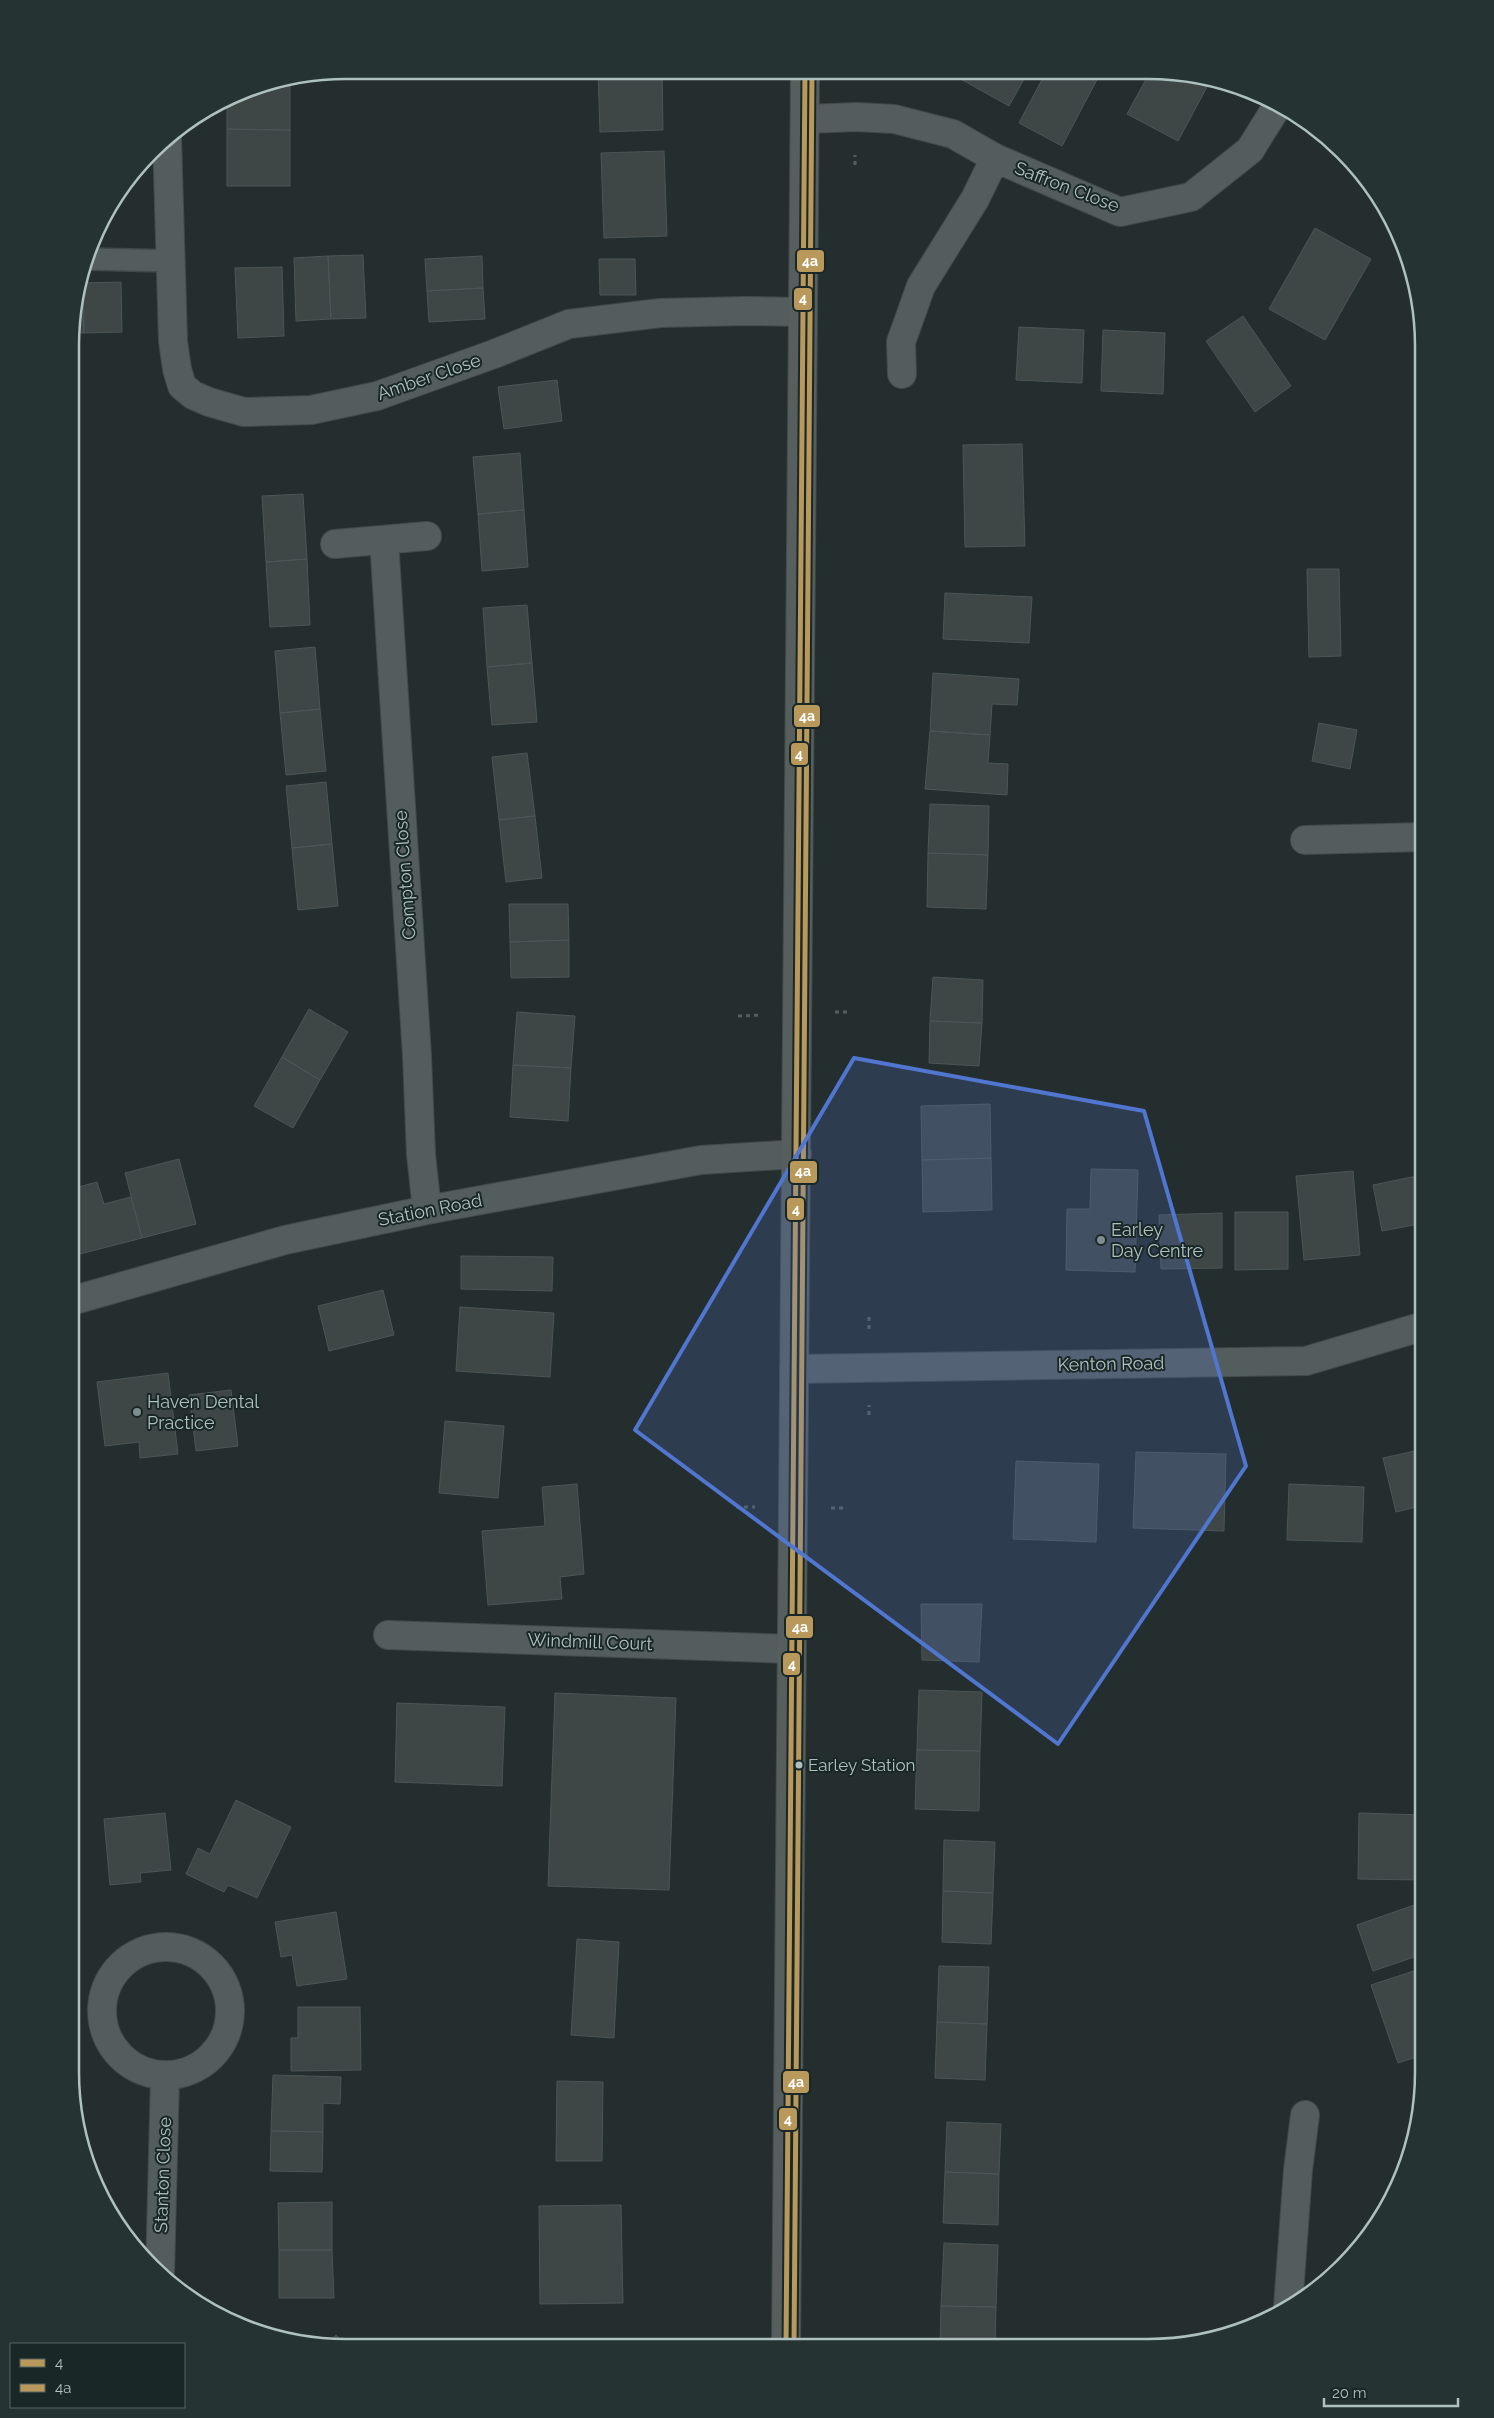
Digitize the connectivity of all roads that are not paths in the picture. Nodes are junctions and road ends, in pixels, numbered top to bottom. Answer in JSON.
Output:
{"nodes":[{"id":1,"x":805,"y":79,"type":"edge"},
{"id":2,"x":1274,"y":111,"type":"edge"},
{"id":3,"x":805,"y":119,"type":"junction"},
{"id":4,"x":167,"y":147,"type":"edge"},
{"id":5,"x":995,"y":158,"type":"junction"},
{"id":6,"x":94,"y":258,"type":"edge"},
{"id":7,"x":172,"y":261,"type":"junction"},
{"id":8,"x":803,"y":312,"type":"junction"},
{"id":9,"x":902,"y":374,"type":"dead end"},
{"id":10,"x":427,"y":536,"type":"dead end"},
{"id":11,"x":384,"y":540,"type":"junction"},
{"id":12,"x":335,"y":544,"type":"dead end"},
{"id":13,"x":1415,"y":837,"type":"edge"},
{"id":14,"x":1305,"y":840,"type":"dead end"},
{"id":15,"x":797,"y":1154,"type":"junction"},
{"id":16,"x":427,"y":1210,"type":"junction"},
{"id":17,"x":79,"y":1299,"type":"edge"},
{"id":18,"x":1415,"y":1329,"type":"edge"},
{"id":19,"x":794,"y":1369,"type":"junction"},
{"id":20,"x":388,"y":1634,"type":"dead end"},
{"id":21,"x":791,"y":1649,"type":"junction"},
{"id":22,"x":166,"y":2077,"type":"junction"},
{"id":23,"x":1305,"y":2115,"type":"dead end"},
{"id":24,"x":160,"y":2264,"type":"edge"},
{"id":25,"x":1289,"y":2299,"type":"edge"},
{"id":26,"x":786,"y":2339,"type":"edge"}],
"edges":[{"from":1,"to":3,"type":"main road"},
{"from":2,"to":5,"type":"street","name":"Saffron Close"},
{"from":3,"to":5,"type":"street","name":"Saffron Close"},
{"from":3,"to":8,"type":"main road"},
{"from":4,"to":7,"type":"street","name":"Amber Close"},
{"from":5,"to":9,"type":"street","name":"Saffron Close"},
{"from":6,"to":7,"type":"lane"},
{"from":7,"to":8,"type":"street","name":"Amber Close"},
{"from":8,"to":15,"type":"main road"},
{"from":10,"to":11,"type":"street"},
{"from":11,"to":12,"type":"street"},
{"from":11,"to":16,"type":"street","name":"Compton Close"},
{"from":13,"to":14,"type":"street"},
{"from":15,"to":16,"type":"street","name":"Station Road"},
{"from":15,"to":19,"type":"main road"},
{"from":16,"to":17,"type":"street","name":"Station Road"},
{"from":18,"to":19,"type":"street","name":"Kenton Road"},
{"from":19,"to":21,"type":"main road"},
{"from":20,"to":21,"type":"street","name":"Windmill Court"},
{"from":21,"to":26,"type":"main road"},
{"from":22,"to":22,"type":"street"},
{"from":22,"to":24,"type":"street","name":"Stanton Close"},
{"from":23,"to":25,"type":"street"}]}
